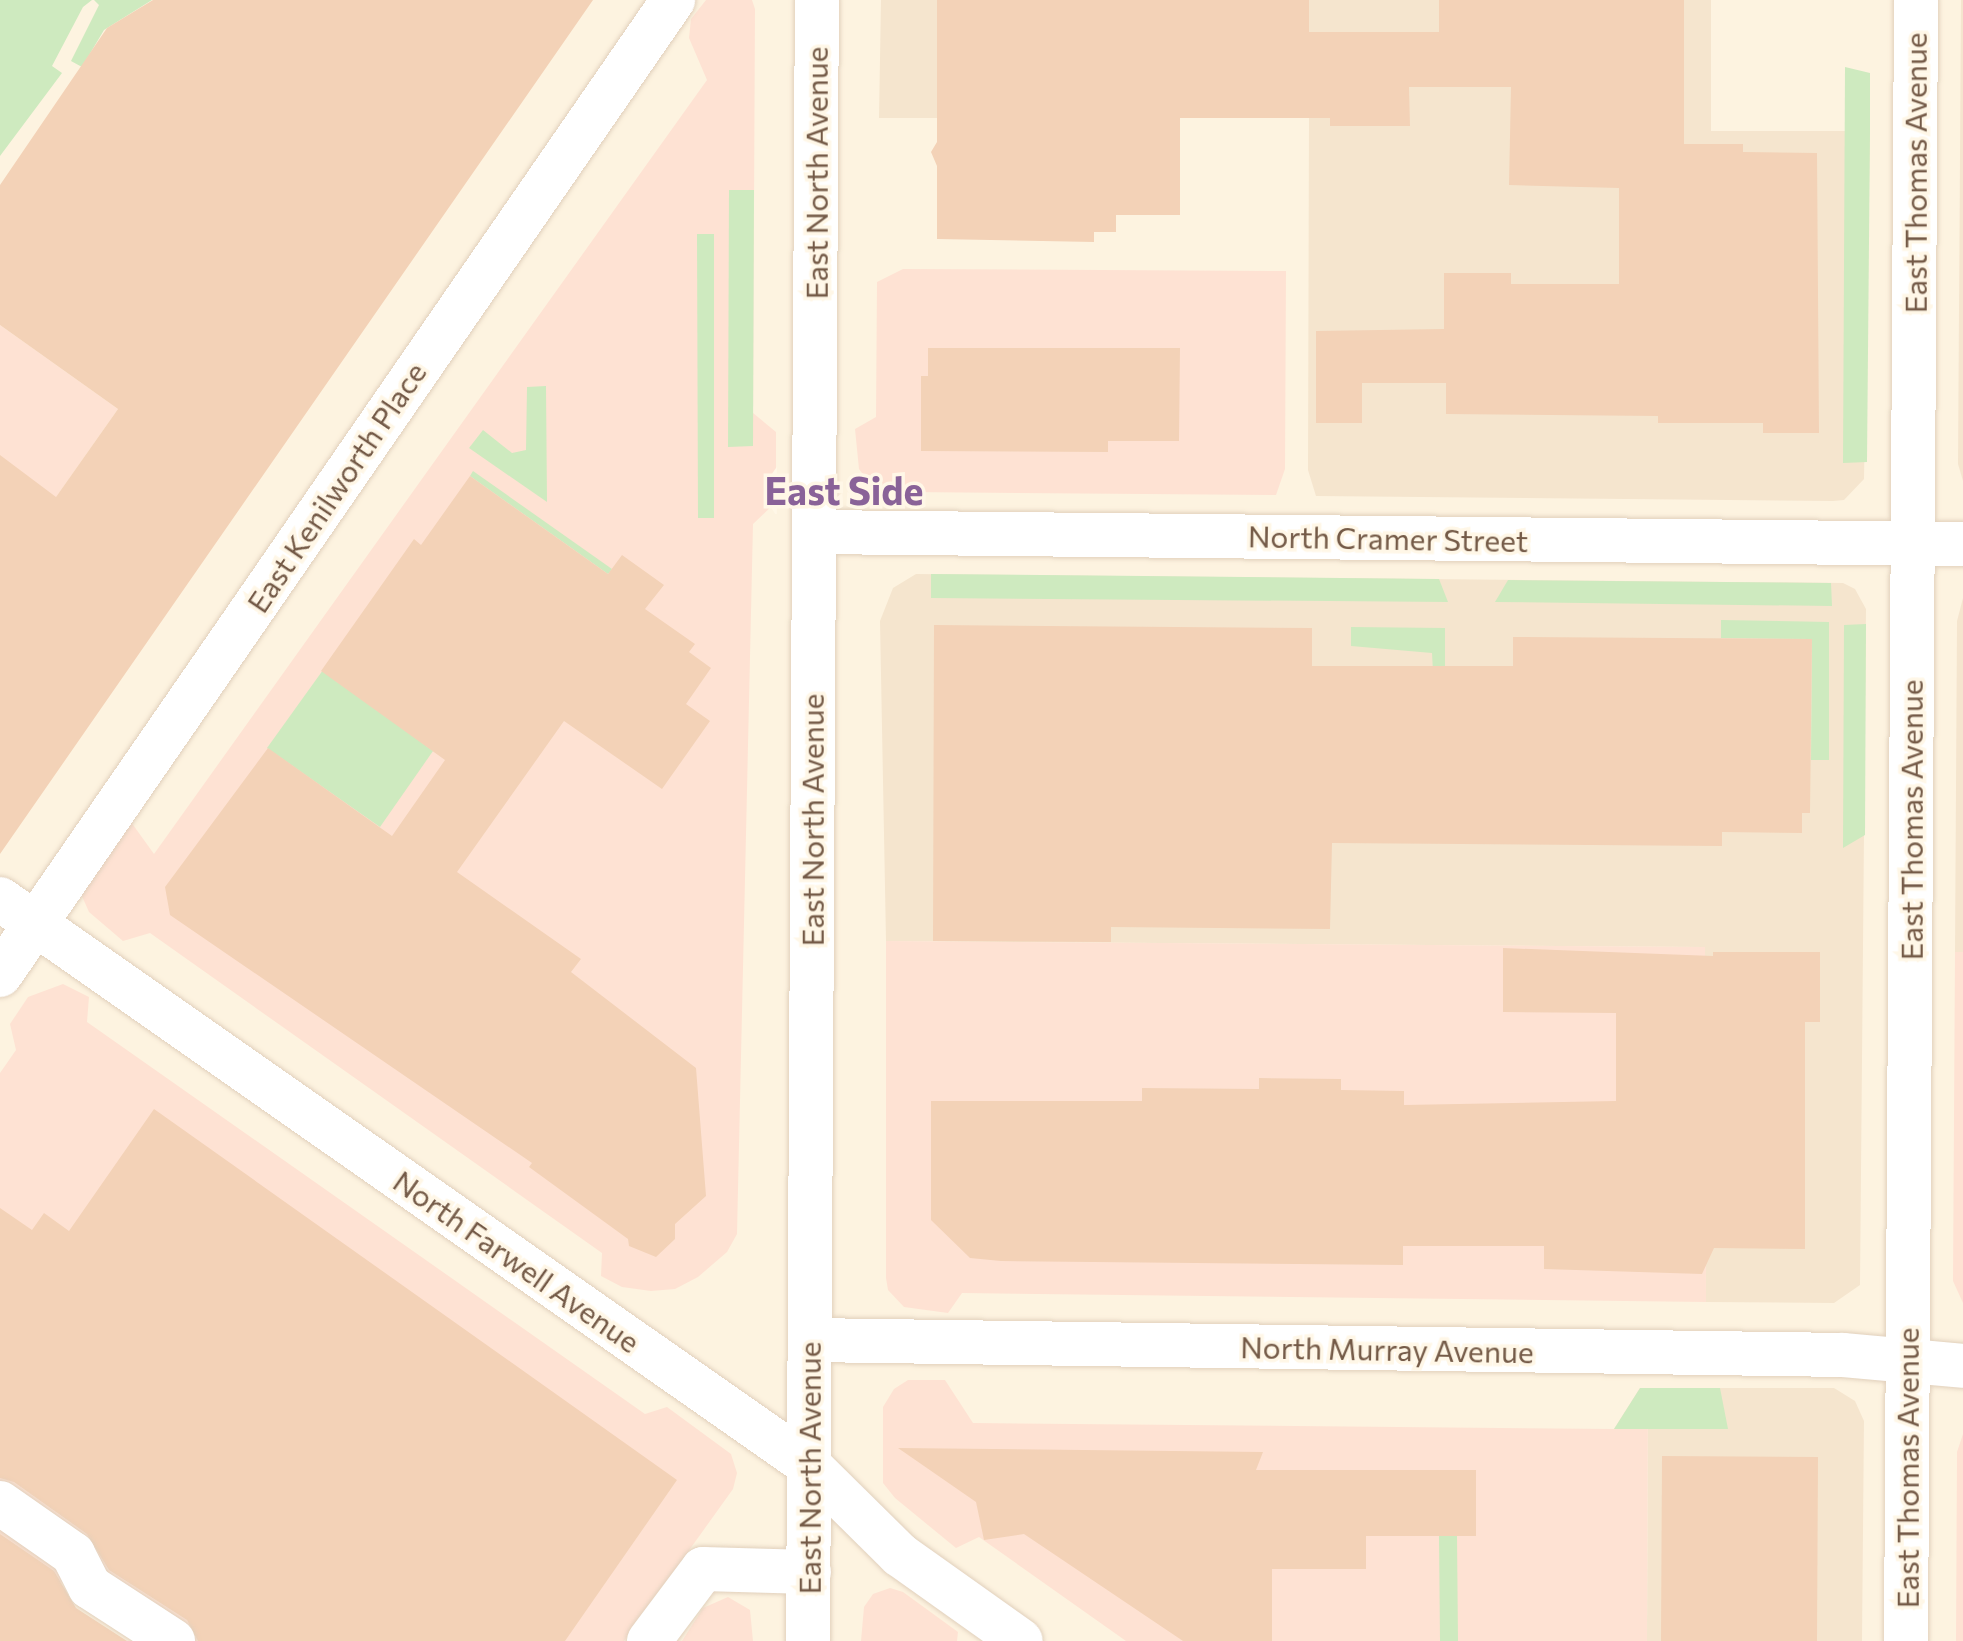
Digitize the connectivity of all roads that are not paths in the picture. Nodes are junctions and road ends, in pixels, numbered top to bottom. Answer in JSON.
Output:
{"nodes":[{"id":1,"x":673,"y":0,"type":"edge"},
{"id":2,"x":817,"y":0,"type":"edge"},
{"id":3,"x":1916,"y":0,"type":"edge"},
{"id":4,"x":814,"y":532,"type":"junction"},
{"id":5,"x":1912,"y":543,"type":"junction"},
{"id":6,"x":1963,"y":544,"type":"edge"},
{"id":7,"x":0,"y":899,"type":"edge"},
{"id":8,"x":36,"y":924,"type":"junction"},
{"id":9,"x":0,"y":975,"type":"edge"},
{"id":10,"x":810,"y":1340,"type":"junction"},
{"id":11,"x":1907,"y":1360,"type":"junction"},
{"id":12,"x":1963,"y":1366,"type":"edge"},
{"id":13,"x":809,"y":1465,"type":"junction"},
{"id":14,"x":0,"y":1503,"type":"edge"},
{"id":15,"x":809,"y":1572,"type":"junction"},
{"id":16,"x":173,"y":1641,"type":"edge"},
{"id":17,"x":649,"y":1641,"type":"edge"},
{"id":18,"x":808,"y":1641,"type":"edge"},
{"id":19,"x":1021,"y":1641,"type":"edge"},
{"id":20,"x":1906,"y":1641,"type":"edge"}],
"edges":[{"from":1,"to":8,"type":"street","name":"East Kenilworth Place"},
{"from":2,"to":4,"type":"street","name":"East North Avenue"},
{"from":3,"to":5,"type":"street","name":"East Thomas Avenue"},
{"from":4,"to":5,"type":"street","name":"North Cramer Street"},
{"from":4,"to":10,"type":"street","name":"East North Avenue"},
{"from":5,"to":6,"type":"street","name":"North Cramer Street"},
{"from":5,"to":11,"type":"street","name":"East Thomas Avenue"},
{"from":7,"to":8,"type":"street","name":"North Farwell Avenue"},
{"from":8,"to":9,"type":"street","name":"East Kenilworth Place"},
{"from":8,"to":13,"type":"street","name":"North Farwell Avenue"},
{"from":10,"to":11,"type":"street","name":"North Murray Avenue"},
{"from":10,"to":13,"type":"street","name":"East North Avenue"},
{"from":11,"to":12,"type":"street","name":"North Murray Avenue"},
{"from":11,"to":20,"type":"street","name":"East Thomas Avenue"},
{"from":13,"to":15,"type":"street","name":"East North Avenue"},
{"from":13,"to":19,"type":"street","name":"North Farwell Avenue"},
{"from":14,"to":16,"type":"street"},
{"from":15,"to":17,"type":"street"},
{"from":15,"to":18,"type":"street","name":"East North Avenue"}]}
